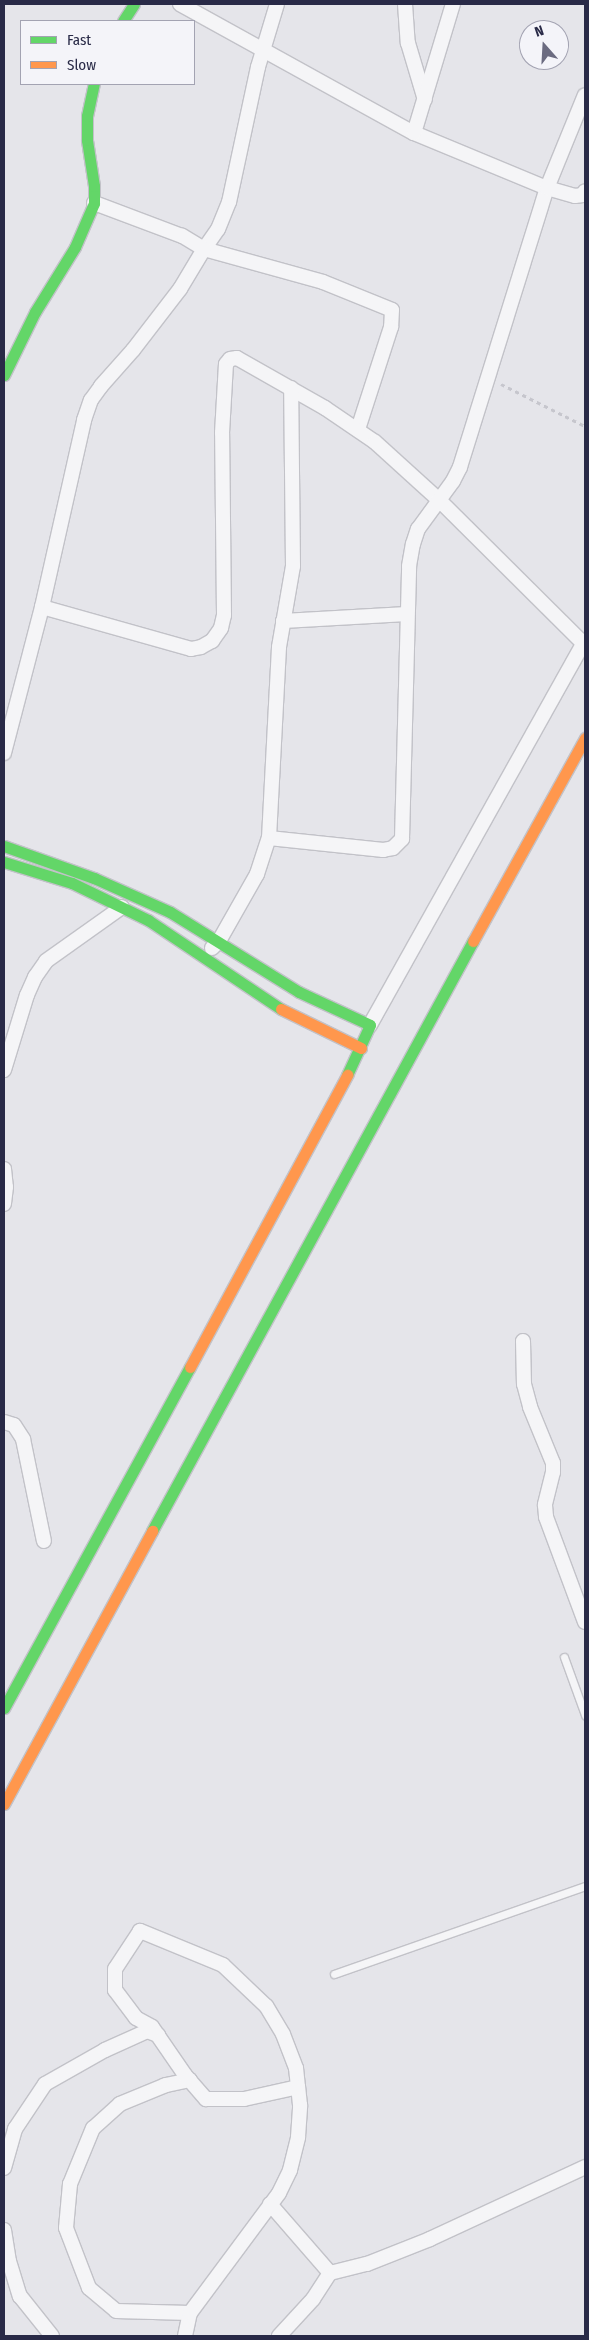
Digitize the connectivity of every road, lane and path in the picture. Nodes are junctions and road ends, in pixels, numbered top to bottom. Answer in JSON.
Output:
{"nodes":[{"id":1,"x":134,"y":4,"type":"edge"},
{"id":2,"x":180,"y":4,"type":"edge"},
{"id":3,"x":277,"y":4,"type":"edge"},
{"id":4,"x":406,"y":4,"type":"edge"},
{"id":5,"x":453,"y":4,"type":"edge"},
{"id":6,"x":123,"y":20,"type":"edge"},
{"id":7,"x":264,"y":51,"type":"junction"},
{"id":8,"x":94,"y":85,"type":"edge"},
{"id":9,"x":585,"y":96,"type":"edge"},
{"id":10,"x":425,"y":100,"type":"junction"},
{"id":11,"x":414,"y":133,"type":"junction"},
{"id":12,"x":547,"y":188,"type":"junction"},
{"id":13,"x":585,"y":191,"type":"edge"},
{"id":14,"x":94,"y":203,"type":"junction"},
{"id":15,"x":204,"y":249,"type":"junction"},
{"id":16,"x":4,"y":375,"type":"edge"},
{"id":17,"x":487,"y":377,"type":"junction"},
{"id":18,"x":290,"y":388,"type":"junction"},
{"id":19,"x":585,"y":426,"type":"edge"},
{"id":20,"x":358,"y":429,"type":"junction"},
{"id":21,"x":439,"y":500,"type":"junction"},
{"id":22,"x":42,"y":606,"type":"junction"},
{"id":23,"x":407,"y":614,"type":"junction"},
{"id":24,"x":283,"y":621,"type":"junction"},
{"id":25,"x":584,"y":643,"type":"edge"},
{"id":26,"x":585,"y":738,"type":"edge"},
{"id":27,"x":4,"y":753,"type":"edge"},
{"id":28,"x":269,"y":838,"type":"junction"},
{"id":29,"x":4,"y":846,"type":"edge"},
{"id":30,"x":4,"y":862,"type":"edge"},
{"id":31,"x":122,"y":908,"type":"junction"},
{"id":32,"x":219,"y":941,"type":"junction"},
{"id":33,"x":204,"y":956,"type":"junction"},
{"id":34,"x":295,"y":989,"type":"junction"},
{"id":35,"x":281,"y":1009,"type":"junction"},
{"id":36,"x":370,"y":1025,"type":"junction"},
{"id":37,"x":361,"y":1048,"type":"junction"},
{"id":38,"x":4,"y":1070,"type":"edge"},
{"id":39,"x":4,"y":1169,"type":"edge"},
{"id":40,"x":4,"y":1204,"type":"edge"},
{"id":41,"x":523,"y":1341,"type":"dead end"},
{"id":42,"x":4,"y":1422,"type":"edge"},
{"id":43,"x":44,"y":1541,"type":"dead end"},
{"id":44,"x":585,"y":1622,"type":"edge"},
{"id":45,"x":564,"y":1657,"type":"dead end"},
{"id":46,"x":4,"y":1708,"type":"edge"},
{"id":47,"x":585,"y":1714,"type":"edge"},
{"id":48,"x":4,"y":1804,"type":"edge"},
{"id":49,"x":585,"y":1886,"type":"edge"},
{"id":50,"x":334,"y":1974,"type":"dead end"},
{"id":51,"x":158,"y":2035,"type":"junction"},
{"id":52,"x":190,"y":2080,"type":"junction"},
{"id":53,"x":298,"y":2087,"type":"junction"},
{"id":54,"x":585,"y":2167,"type":"edge"},
{"id":55,"x":4,"y":2168,"type":"edge"},
{"id":56,"x":270,"y":2204,"type":"junction"},
{"id":57,"x":4,"y":2230,"type":"edge"},
{"id":58,"x":330,"y":2273,"type":"junction"},
{"id":59,"x":190,"y":2313,"type":"junction"},
{"id":60,"x":52,"y":2336,"type":"edge"},
{"id":61,"x":185,"y":2336,"type":"edge"},
{"id":62,"x":279,"y":2336,"type":"edge"}],
"edges":[{"from":1,"to":6,"type":"street"},
{"from":2,"to":7,"type":"street"},
{"from":3,"to":7,"type":"street"},
{"from":4,"to":10,"type":"street"},
{"from":5,"to":10,"type":"street"},
{"from":7,"to":11,"type":"street"},
{"from":7,"to":15,"type":"street"},
{"from":8,"to":14,"type":"street"},
{"from":9,"to":12,"type":"street"},
{"from":10,"to":11,"type":"street"},
{"from":11,"to":12,"type":"street"},
{"from":12,"to":13,"type":"street"},
{"from":12,"to":17,"type":"street"},
{"from":14,"to":15,"type":"street"},
{"from":14,"to":16,"type":"street"},
{"from":15,"to":20,"type":"street"},
{"from":15,"to":22,"type":"street"},
{"from":17,"to":19,"type":"path"},
{"from":17,"to":21,"type":"street"},
{"from":18,"to":20,"type":"street"},
{"from":18,"to":22,"type":"street"},
{"from":18,"to":24,"type":"street"},
{"from":20,"to":21,"type":"street"},
{"from":21,"to":23,"type":"street"},
{"from":21,"to":25,"type":"street"},
{"from":22,"to":27,"type":"street"},
{"from":23,"to":24,"type":"street"},
{"from":23,"to":28,"type":"street"},
{"from":24,"to":28,"type":"street"},
{"from":25,"to":36,"type":"street"},
{"from":26,"to":48,"type":"street"},
{"from":28,"to":32,"type":"street"},
{"from":29,"to":32,"type":"street"},
{"from":30,"to":31,"type":"street"},
{"from":31,"to":33,"type":"street"},
{"from":31,"to":38,"type":"street"},
{"from":32,"to":33,"type":"street"},
{"from":32,"to":34,"type":"street"},
{"from":33,"to":35,"type":"street"},
{"from":34,"to":35,"type":"street"},
{"from":34,"to":36,"type":"street"},
{"from":35,"to":37,"type":"street"},
{"from":36,"to":37,"type":"street"},
{"from":37,"to":46,"type":"street"},
{"from":39,"to":40,"type":"street"},
{"from":41,"to":44,"type":"street"},
{"from":42,"to":43,"type":"street"},
{"from":45,"to":47,"type":"lane"},
{"from":49,"to":50,"type":"lane"},
{"from":51,"to":52,"type":"street"},
{"from":51,"to":53,"type":"street"},
{"from":51,"to":55,"type":"street"},
{"from":52,"to":53,"type":"street"},
{"from":52,"to":59,"type":"street"},
{"from":53,"to":56,"type":"street"},
{"from":54,"to":58,"type":"street"},
{"from":56,"to":58,"type":"street"},
{"from":56,"to":59,"type":"street"},
{"from":57,"to":60,"type":"street"},
{"from":58,"to":62,"type":"street"},
{"from":59,"to":61,"type":"street"}]}
